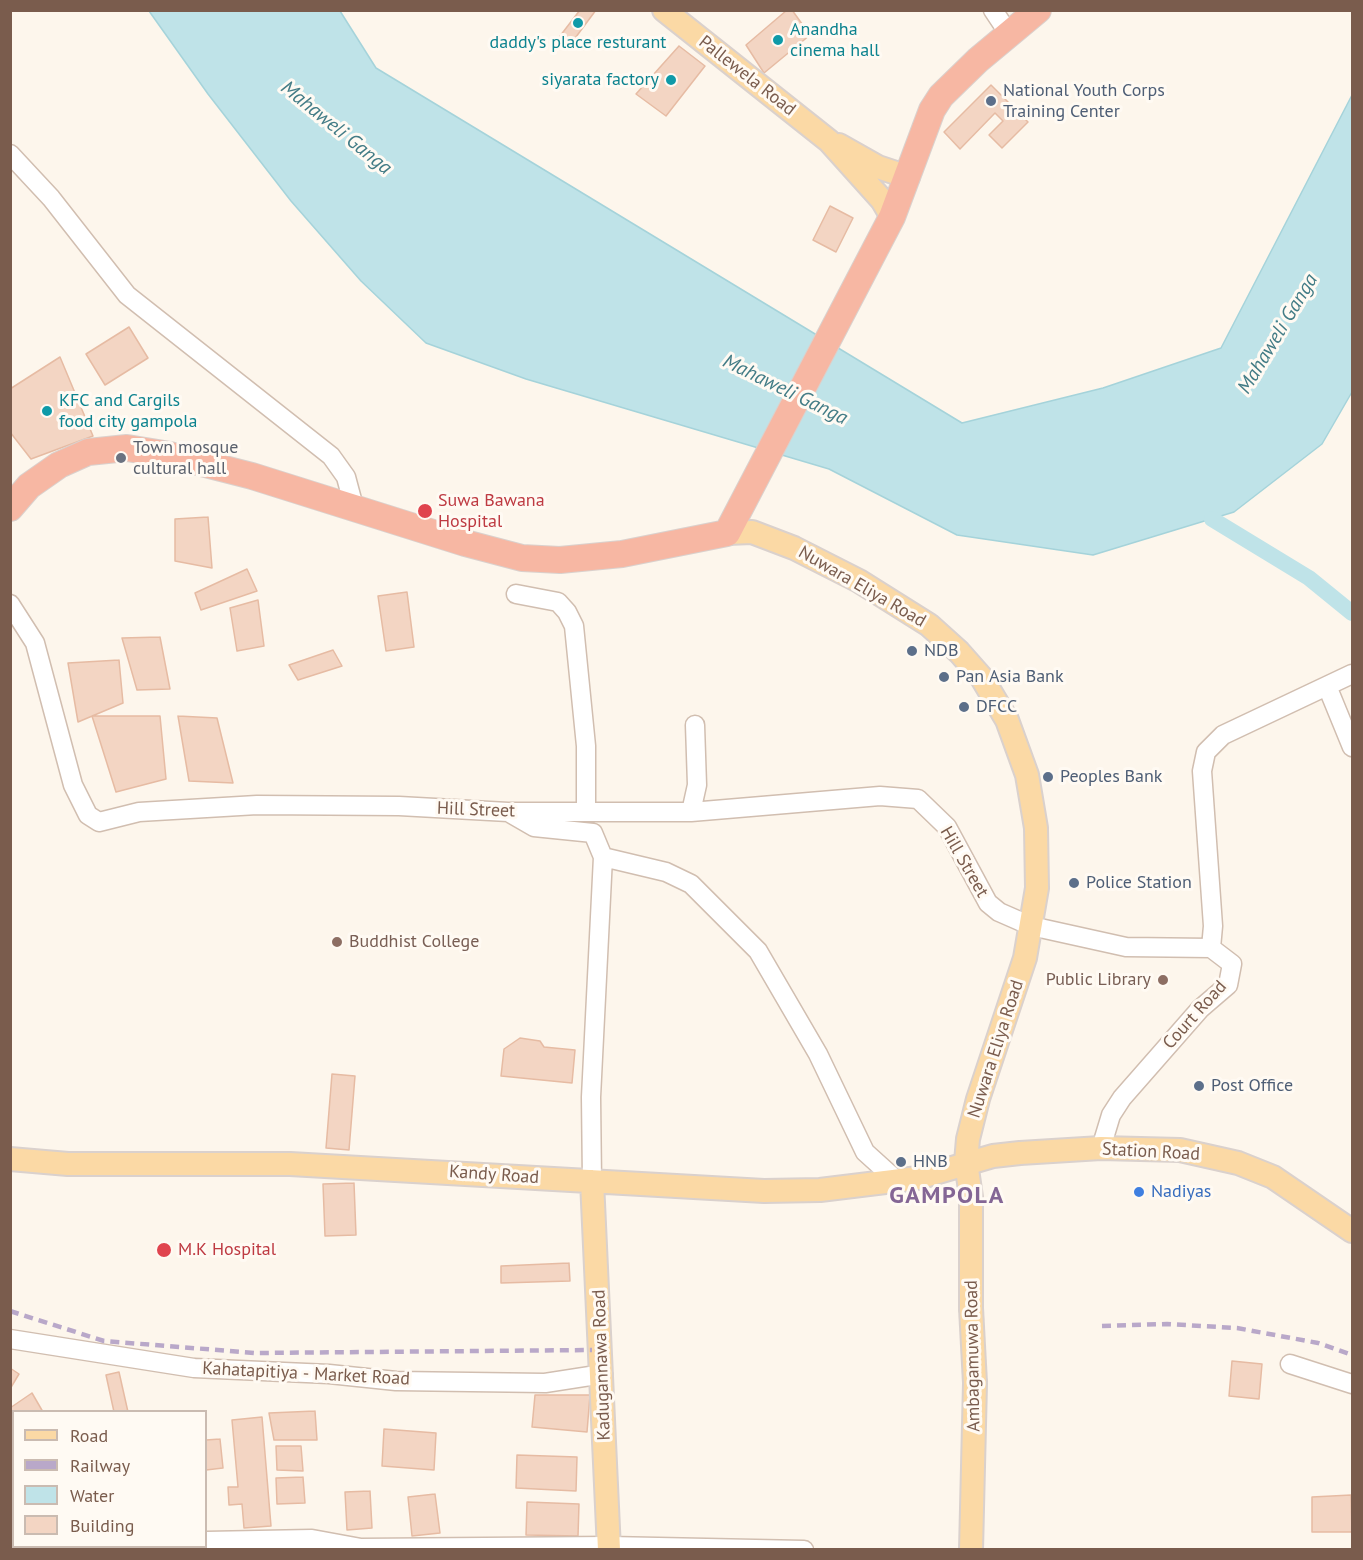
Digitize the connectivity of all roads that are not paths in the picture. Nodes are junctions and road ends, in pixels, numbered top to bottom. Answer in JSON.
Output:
{"nodes":[{"id":1,"x":664,"y":10,"type":"edge"},
{"id":2,"x":993,"y":10,"type":"edge"},
{"id":3,"x":1038,"y":10,"type":"edge"},
{"id":4,"x":1009,"y":34,"type":"junction"},
{"id":5,"x":829,"y":141,"type":"junction"},
{"id":6,"x":10,"y":154,"type":"edge"},
{"id":7,"x":908,"y":177,"type":"junction"},
{"id":8,"x":892,"y":217,"type":"junction"},
{"id":9,"x":354,"y":507,"type":"junction"},
{"id":10,"x":10,"y":508,"type":"edge"},
{"id":11,"x":727,"y":533,"type":"junction"},
{"id":12,"x":516,"y":594,"type":"dead end"},
{"id":13,"x":10,"y":604,"type":"edge"},
{"id":14,"x":1351,"y":674,"type":"edge"},
{"id":15,"x":1328,"y":686,"type":"junction"},
{"id":16,"x":695,"y":725,"type":"dead end"},
{"id":17,"x":1353,"y":747,"type":"edge"},
{"id":18,"x":586,"y":811,"type":"junction"},
{"id":19,"x":508,"y":812,"type":"junction"},
{"id":20,"x":691,"y":812,"type":"junction"},
{"id":21,"x":603,"y":858,"type":"junction"},
{"id":22,"x":1030,"y":926,"type":"junction"},
{"id":23,"x":1211,"y":948,"type":"junction"},
{"id":24,"x":1101,"y":1148,"type":"junction"},
{"id":25,"x":13,"y":1161,"type":"edge"},
{"id":26,"x":966,"y":1162,"type":"junction"},
{"id":27,"x":896,"y":1180,"type":"junction"},
{"id":28,"x":592,"y":1181,"type":"junction"},
{"id":29,"x":1353,"y":1231,"type":"edge"},
{"id":30,"x":10,"y":1339,"type":"edge"},
{"id":31,"x":1290,"y":1364,"type":"dead end"},
{"id":32,"x":603,"y":1374,"type":"junction"},
{"id":33,"x":1353,"y":1384,"type":"edge"},
{"id":34,"x":207,"y":1541,"type":"edge"},
{"id":35,"x":609,"y":1548,"type":"edge"},
{"id":36,"x":360,"y":1549,"type":"edge"},
{"id":37,"x":804,"y":1550,"type":"edge"},
{"id":38,"x":971,"y":1550,"type":"edge"}],
"edges":[{"from":1,"to":5,"type":"main road","name":"Pallewela Road"},
{"from":2,"to":4,"type":"street"},
{"from":3,"to":4,"type":"highway"},
{"from":4,"to":7,"type":"highway"},
{"from":5,"to":7,"type":"main road","name":"Pallewela Road"},
{"from":5,"to":8,"type":"main road","name":"Pallewela Road"},
{"from":6,"to":9,"type":"street"},
{"from":7,"to":8,"type":"highway"},
{"from":8,"to":11,"type":"highway"},
{"from":9,"to":10,"type":"highway"},
{"from":9,"to":11,"type":"highway"},
{"from":11,"to":22,"type":"main road","name":"Nuwara Eliya Road"},
{"from":12,"to":18,"type":"street"},
{"from":13,"to":19,"type":"street","name":"Hill Street"},
{"from":14,"to":15,"type":"street"},
{"from":15,"to":17,"type":"street"},
{"from":15,"to":23,"type":"street"},
{"from":16,"to":20,"type":"street"},
{"from":18,"to":19,"type":"street","name":"Hill Street"},
{"from":18,"to":20,"type":"street","name":"Hill Street"},
{"from":19,"to":21,"type":"street"},
{"from":20,"to":22,"type":"street","name":"Hill Street"},
{"from":21,"to":27,"type":"street"},
{"from":21,"to":28,"type":"street"},
{"from":22,"to":23,"type":"street"},
{"from":22,"to":26,"type":"main road","name":"Nuwara Eliya Road"},
{"from":23,"to":24,"type":"street","name":"Court Road"},
{"from":24,"to":26,"type":"main road","name":"Station Road"},
{"from":24,"to":29,"type":"main road","name":"Station Road"},
{"from":25,"to":28,"type":"main road","name":"Kandy Road"},
{"from":26,"to":27,"type":"main road","name":"Kandy Road"},
{"from":26,"to":38,"type":"main road","name":"Ambagamuwa Road","bridge":true},
{"from":27,"to":28,"type":"main road","name":"Kandy Road"},
{"from":28,"to":32,"type":"main road","name":"Kadugannawa Road"},
{"from":30,"to":32,"type":"street","name":"Kahatapitiya - Market Road"},
{"from":31,"to":33,"type":"street"},
{"from":32,"to":35,"type":"main road","name":"Kadugannawa Road"},
{"from":34,"to":36,"type":"street"},
{"from":35,"to":36,"type":"street"},
{"from":35,"to":37,"type":"street"}]}
